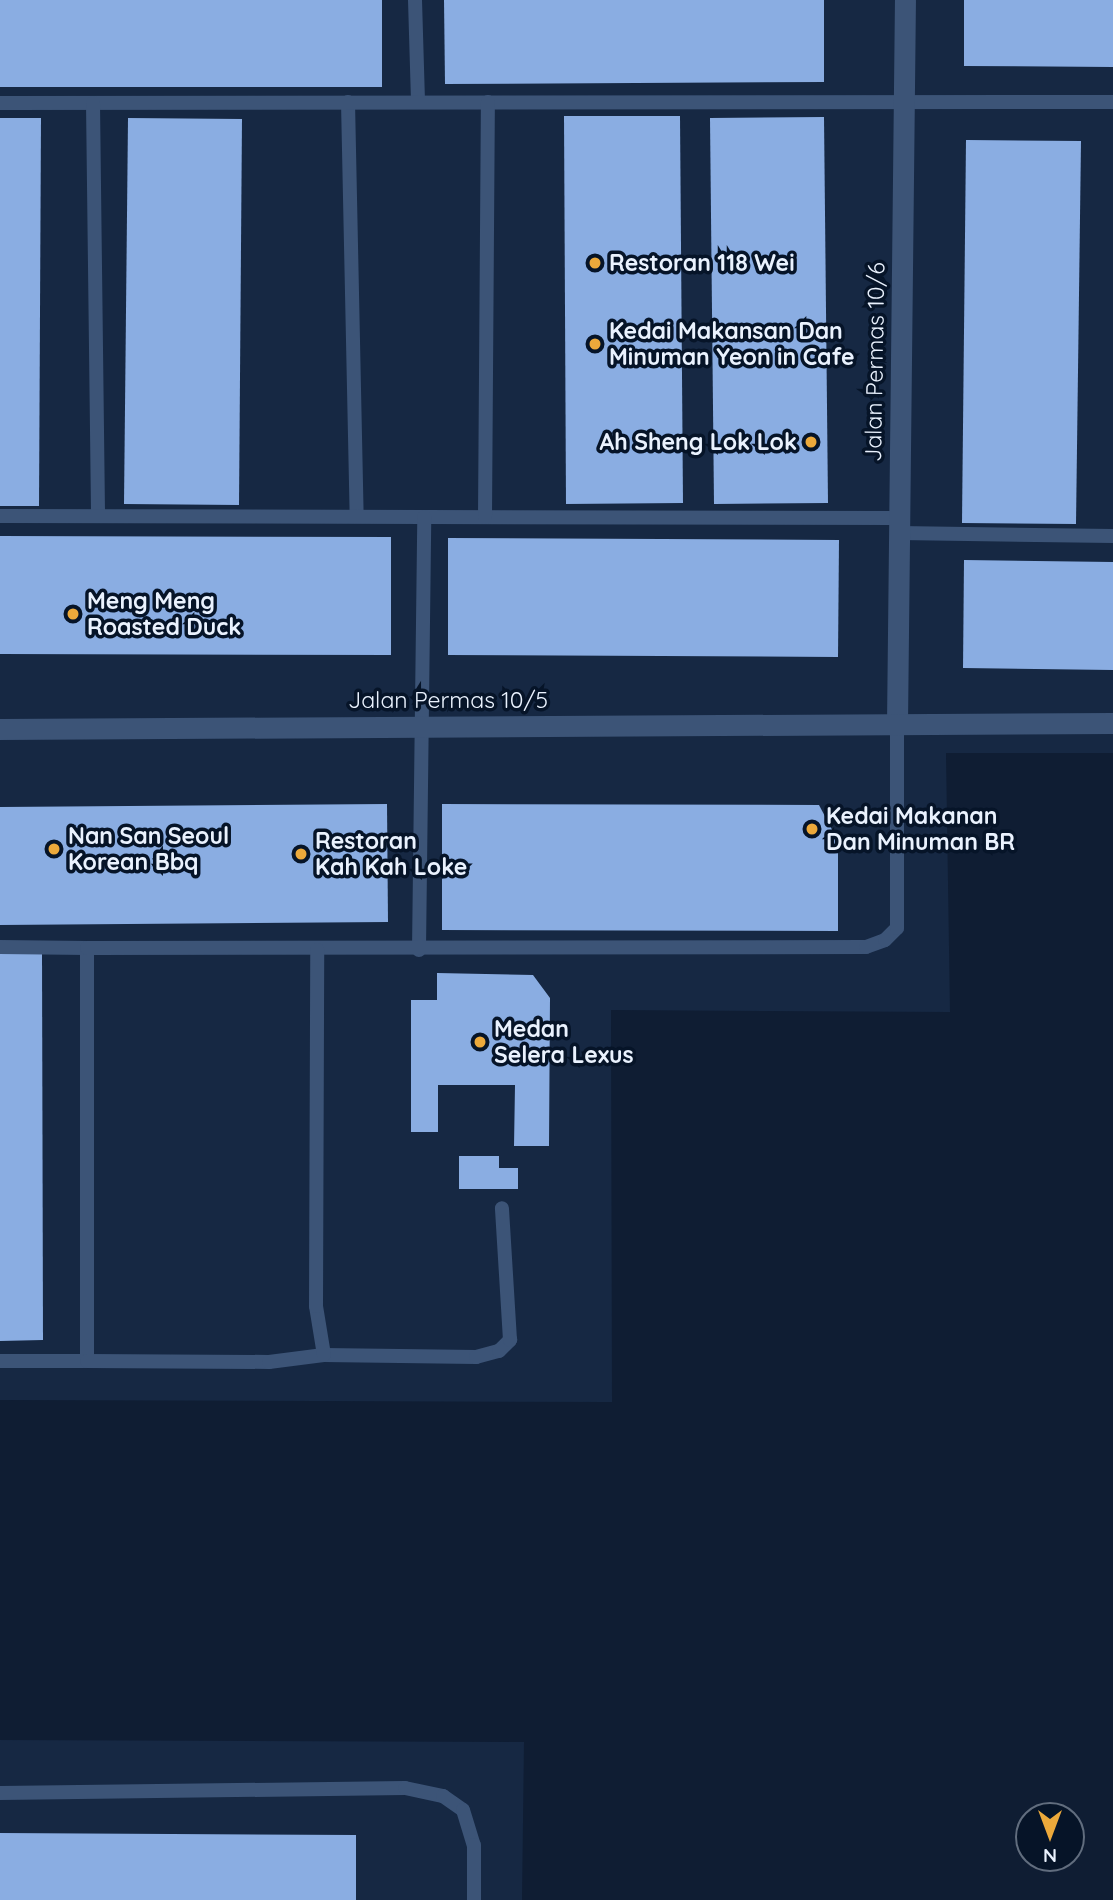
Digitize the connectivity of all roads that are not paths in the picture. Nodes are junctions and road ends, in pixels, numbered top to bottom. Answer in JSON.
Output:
{"nodes":[{"id":1,"x":415,"y":0,"type":"edge"},
{"id":2,"x":905,"y":0,"type":"edge"},
{"id":3,"x":348,"y":102,"type":"junction"},
{"id":4,"x":418,"y":102,"type":"junction"},
{"id":5,"x":488,"y":102,"type":"junction"},
{"id":6,"x":904,"y":102,"type":"junction"},
{"id":7,"x":1113,"y":102,"type":"edge"},
{"id":8,"x":0,"y":103,"type":"edge"},
{"id":9,"x":93,"y":103,"type":"junction"},
{"id":10,"x":0,"y":516,"type":"edge"},
{"id":11,"x":98,"y":516,"type":"junction"},
{"id":12,"x":357,"y":516,"type":"junction"},
{"id":13,"x":424,"y":517,"type":"junction"},
{"id":14,"x":485,"y":517,"type":"junction"},
{"id":15,"x":899,"y":526,"type":"junction"},
{"id":16,"x":1113,"y":536,"type":"edge"},
{"id":17,"x":1113,"y":723,"type":"edge"},
{"id":18,"x":897,"y":724,"type":"junction"},
{"id":19,"x":422,"y":727,"type":"junction"},
{"id":20,"x":0,"y":729,"type":"edge"},
{"id":21,"x":0,"y":947,"type":"edge"},
{"id":22,"x":86,"y":948,"type":"junction"},
{"id":23,"x":317,"y":950,"type":"junction"},
{"id":24,"x":419,"y":950,"type":"junction"},
{"id":25,"x":502,"y":1208,"type":"dead end"},
{"id":26,"x":324,"y":1355,"type":"junction"},
{"id":27,"x":0,"y":1360,"type":"edge"},
{"id":28,"x":86,"y":1360,"type":"junction"},
{"id":29,"x":0,"y":1793,"type":"edge"},
{"id":30,"x":474,"y":1900,"type":"edge"}],
"edges":[{"from":1,"to":4,"type":"lane"},
{"from":2,"to":6,"type":"street","name":"Jalan Permas 10/6"},
{"from":3,"to":4,"type":"lane"},
{"from":3,"to":9,"type":"lane"},
{"from":3,"to":12,"type":"lane"},
{"from":4,"to":5,"type":"lane"},
{"from":5,"to":6,"type":"lane"},
{"from":5,"to":14,"type":"lane"},
{"from":6,"to":7,"type":"lane"},
{"from":6,"to":15,"type":"street","name":"Jalan Permas 10/6"},
{"from":8,"to":9,"type":"lane"},
{"from":9,"to":11,"type":"lane"},
{"from":10,"to":11,"type":"lane"},
{"from":11,"to":12,"type":"lane"},
{"from":12,"to":13,"type":"lane"},
{"from":13,"to":14,"type":"lane"},
{"from":13,"to":19,"type":"lane"},
{"from":14,"to":15,"type":"lane"},
{"from":15,"to":16,"type":"lane"},
{"from":15,"to":18,"type":"street","name":"Jalan Permas 10/6"},
{"from":17,"to":18,"type":"street","name":"Jalan Permas 10/5"},
{"from":18,"to":19,"type":"street","name":"Jalan Permas 10/5"},
{"from":18,"to":24,"type":"lane"},
{"from":19,"to":20,"type":"street","name":"Jalan Permas 10/5"},
{"from":19,"to":24,"type":"lane"},
{"from":21,"to":22,"type":"lane"},
{"from":22,"to":23,"type":"lane"},
{"from":22,"to":28,"type":"lane"},
{"from":23,"to":24,"type":"lane"},
{"from":23,"to":26,"type":"lane"},
{"from":25,"to":26,"type":"lane"},
{"from":26,"to":28,"type":"lane"},
{"from":27,"to":28,"type":"lane"},
{"from":29,"to":30,"type":"lane"}]}
